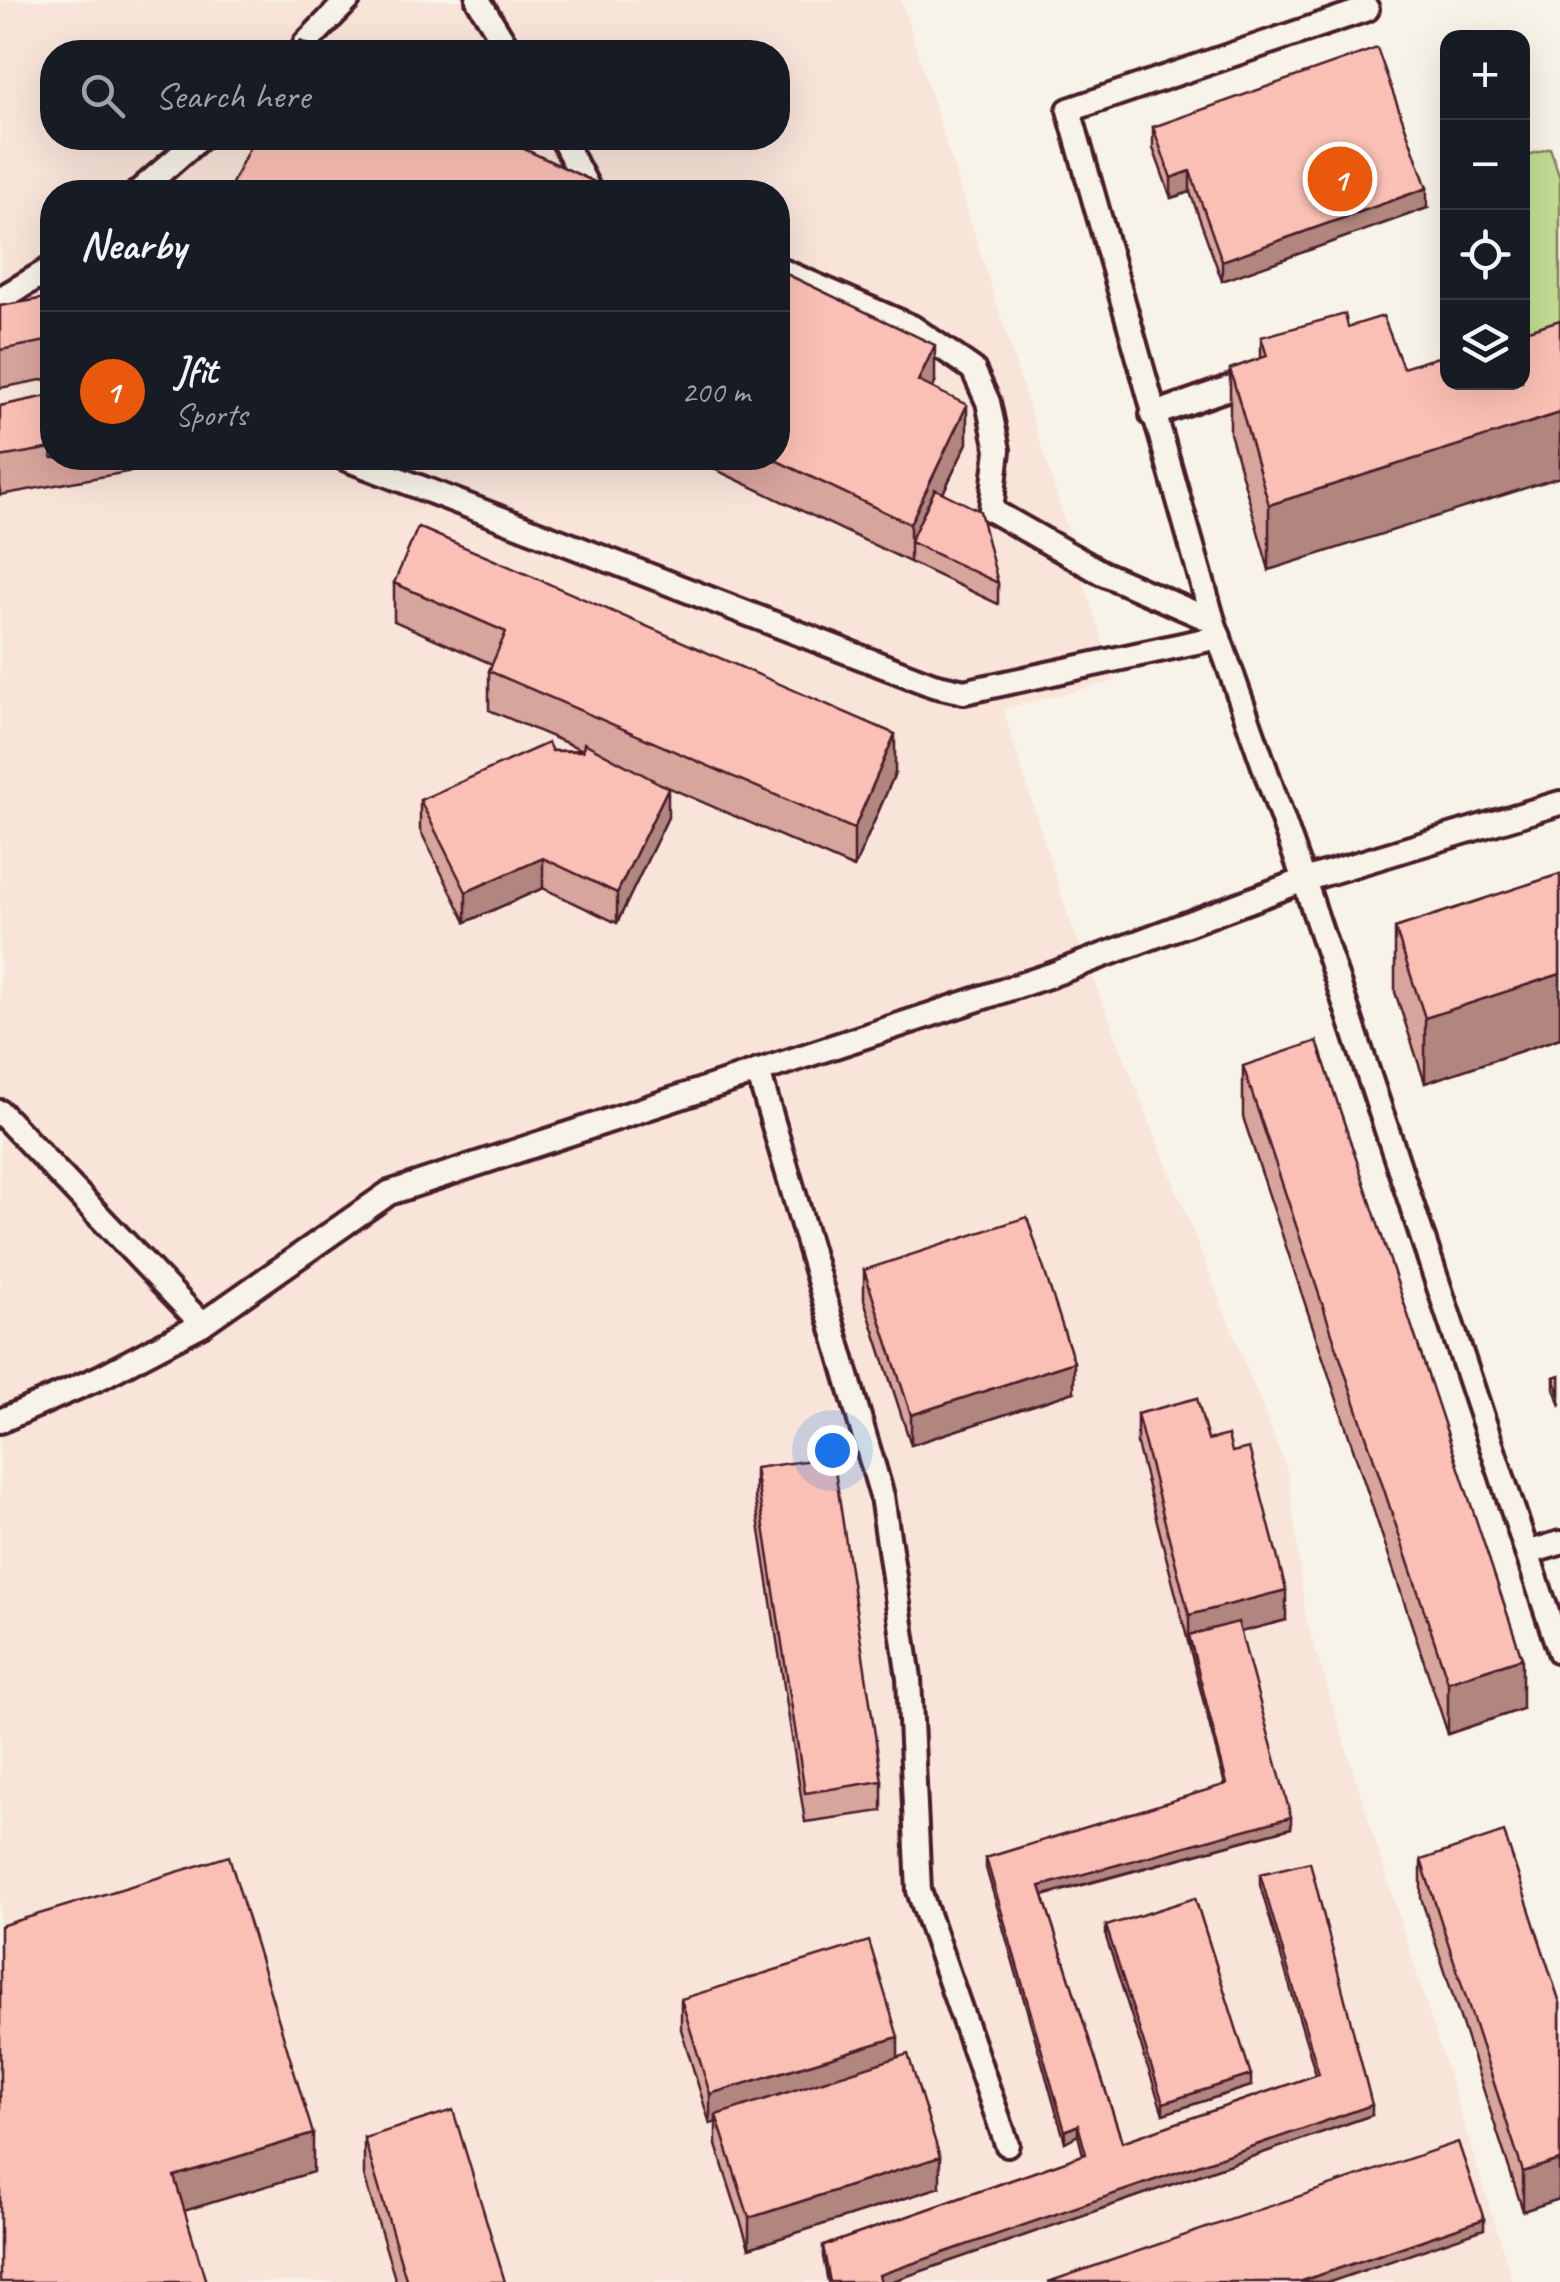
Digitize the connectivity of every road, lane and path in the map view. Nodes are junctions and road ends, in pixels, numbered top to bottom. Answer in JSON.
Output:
{"nodes":[{"id":1,"x":348,"y":0,"type":"edge"},
{"id":2,"x":478,"y":0,"type":"edge"},
{"id":3,"x":1367,"y":10,"type":"dead end"},
{"id":4,"x":315,"y":40,"type":"edge"},
{"id":5,"x":503,"y":40,"type":"edge"},
{"id":6,"x":186,"y":150,"type":"edge"},
{"id":7,"x":568,"y":150,"type":"edge"},
{"id":8,"x":554,"y":174,"type":"edge"},
{"id":9,"x":152,"y":180,"type":"edge"},
{"id":10,"x":566,"y":180,"type":"edge"},
{"id":11,"x":583,"y":180,"type":"edge"},
{"id":12,"x":790,"y":274,"type":"edge"},
{"id":13,"x":40,"y":275,"type":"edge"},
{"id":14,"x":0,"y":299,"type":"edge"},
{"id":15,"x":1281,"y":370,"type":"edge"},
{"id":16,"x":1152,"y":415,"type":"junction"},
{"id":17,"x":375,"y":470,"type":"edge"},
{"id":18,"x":1216,"y":629,"type":"junction"},
{"id":19,"x":1560,"y":803,"type":"edge"},
{"id":20,"x":1304,"y":880,"type":"junction"},
{"id":21,"x":758,"y":1071,"type":"junction"},
{"id":22,"x":0,"y":1112,"type":"edge"},
{"id":23,"x":202,"y":1324,"type":"junction"},
{"id":24,"x":0,"y":1420,"type":"edge"},
{"id":25,"x":1560,"y":1543,"type":"edge"},
{"id":26,"x":1527,"y":1553,"type":"junction"},
{"id":27,"x":1560,"y":1652,"type":"edge"},
{"id":28,"x":1007,"y":2144,"type":"dead end"}],
"edges":[{"from":1,"to":4,"type":"lane"},
{"from":2,"to":5,"type":"lane"},
{"from":3,"to":16,"type":"lane"},
{"from":6,"to":9,"type":"lane"},
{"from":7,"to":11,"type":"lane"},
{"from":8,"to":10,"type":"lane"},
{"from":12,"to":18,"type":"lane"},
{"from":13,"to":14,"type":"lane"},
{"from":15,"to":16,"type":"lane"},
{"from":16,"to":18,"type":"lane"},
{"from":17,"to":18,"type":"lane"},
{"from":18,"to":20,"type":"lane"},
{"from":19,"to":20,"type":"lane"},
{"from":20,"to":21,"type":"lane"},
{"from":20,"to":26,"type":"lane"},
{"from":21,"to":23,"type":"lane"},
{"from":21,"to":28,"type":"lane"},
{"from":22,"to":23,"type":"lane"},
{"from":23,"to":24,"type":"lane"},
{"from":25,"to":26,"type":"lane"},
{"from":26,"to":27,"type":"lane"}]}
